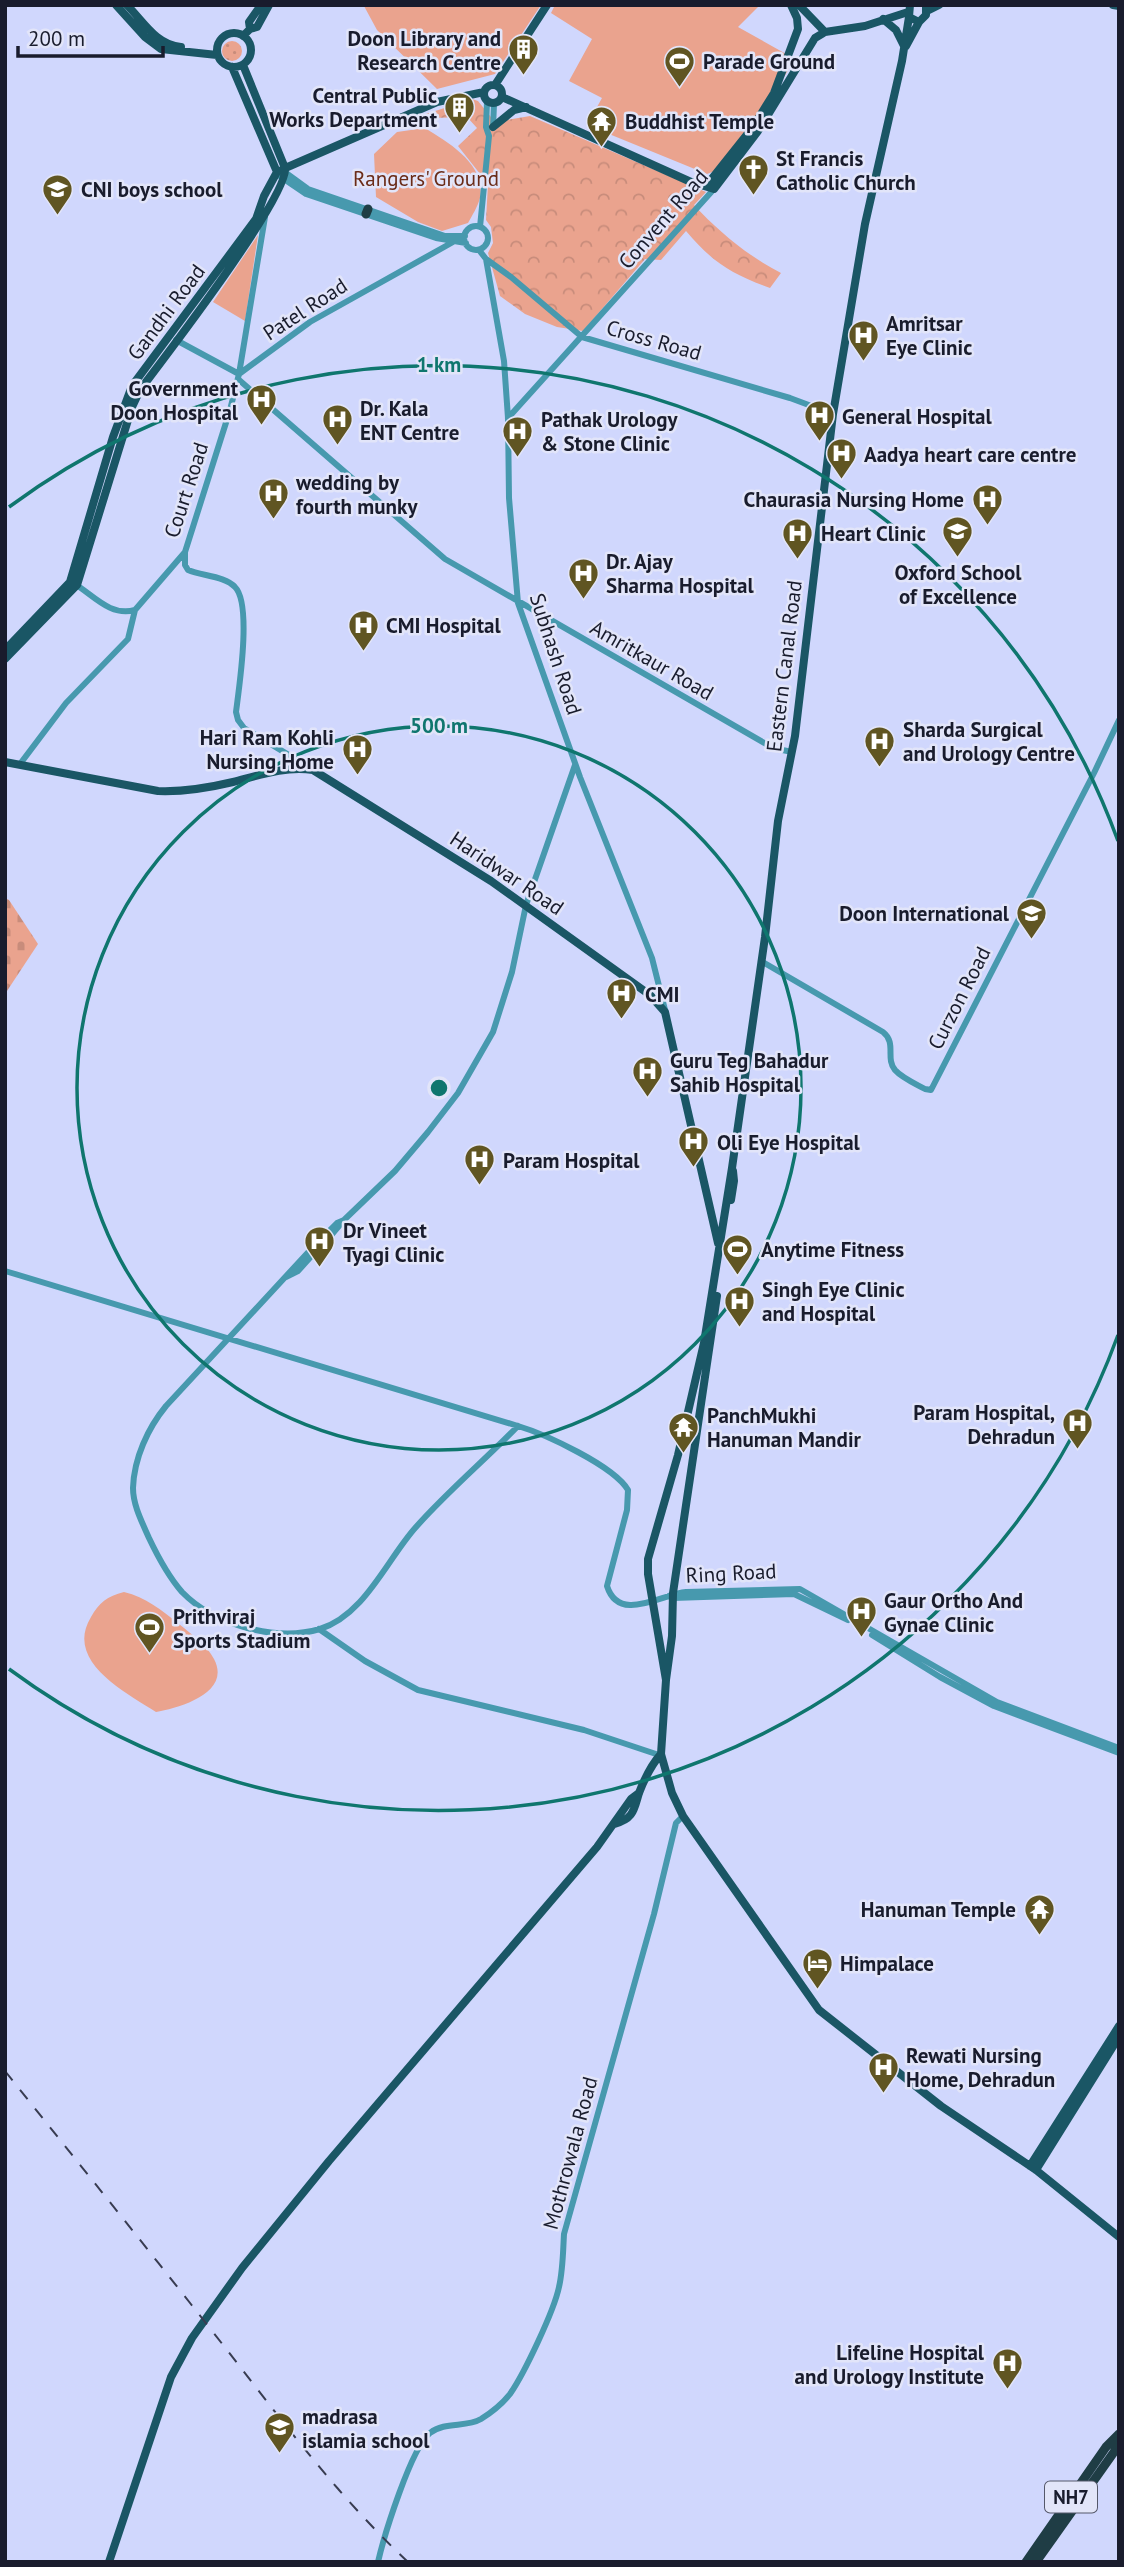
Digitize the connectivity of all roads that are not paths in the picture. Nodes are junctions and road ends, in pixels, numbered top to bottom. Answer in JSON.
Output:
{"nodes":[{"id":1,"x":116,"y":5,"type":"edge"},
{"id":2,"x":127,"y":5,"type":"edge"},
{"id":3,"x":261,"y":5,"type":"edge"},
{"id":4,"x":269,"y":5,"type":"edge"},
{"id":5,"x":547,"y":5,"type":"edge"},
{"id":6,"x":791,"y":5,"type":"edge"},
{"id":7,"x":799,"y":5,"type":"edge"},
{"id":8,"x":939,"y":5,"type":"edge"},
{"id":9,"x":1113,"y":5,"type":"edge"},
{"id":10,"x":1119,"y":6,"type":"edge"},
{"id":11,"x":927,"y":8,"type":"edge"},
{"id":12,"x":909,"y":12,"type":"edge"},
{"id":13,"x":883,"y":19,"type":"junction"},
{"id":14,"x":919,"y":22,"type":"junction"},
{"id":15,"x":250,"y":29,"type":"junction"},
{"id":16,"x":825,"y":32,"type":"junction"},
{"id":17,"x":243,"y":36,"type":"junction"},
{"id":18,"x":905,"y":49,"type":"junction"},
{"id":19,"x":217,"y":53,"type":"junction"},
{"id":20,"x":243,"y":65,"type":"junction"},
{"id":21,"x":232,"y":68,"type":"junction"},
{"id":22,"x":495,"y":85,"type":"junction"},
{"id":23,"x":484,"y":92,"type":"junction"},
{"id":24,"x":502,"y":97,"type":"junction"},
{"id":25,"x":491,"y":103,"type":"junction"},
{"id":26,"x":526,"y":107,"type":"junction"},
{"id":27,"x":493,"y":127,"type":"junction"},
{"id":28,"x":489,"y":136,"type":"junction"},
{"id":29,"x":283,"y":173,"type":"junction"},
{"id":30,"x":710,"y":187,"type":"junction"},
{"id":31,"x":367,"y":212,"type":"junction"},
{"id":32,"x":265,"y":216,"type":"junction"},
{"id":33,"x":480,"y":227,"type":"junction"},
{"id":34,"x":436,"y":239,"type":"junction"},
{"id":35,"x":465,"y":240,"type":"junction"},
{"id":36,"x":453,"y":242,"type":"junction"},
{"id":37,"x":479,"y":250,"type":"junction"},
{"id":38,"x":438,"y":251,"type":"junction"},
{"id":39,"x":486,"y":259,"type":"junction"},
{"id":40,"x":582,"y":337,"type":"junction"},
{"id":41,"x":173,"y":338,"type":"junction"},
{"id":42,"x":238,"y":377,"type":"junction"},
{"id":43,"x":832,"y":414,"type":"junction"},
{"id":44,"x":508,"y":418,"type":"junction"},
{"id":45,"x":185,"y":552,"type":"junction"},
{"id":46,"x":74,"y":583,"type":"junction"},
{"id":47,"x":517,"y":603,"type":"junction"},
{"id":48,"x":135,"y":610,"type":"junction"},
{"id":49,"x":5,"y":650,"type":"edge"},
{"id":50,"x":5,"y":659,"type":"edge"},
{"id":51,"x":1119,"y":720,"type":"edge"},
{"id":52,"x":792,"y":752,"type":"junction"},
{"id":53,"x":5,"y":762,"type":"edge"},
{"id":54,"x":20,"y":764,"type":"junction"},
{"id":55,"x":575,"y":765,"type":"junction"},
{"id":56,"x":313,"y":770,"type":"junction"},
{"id":57,"x":526,"y":905,"type":"junction"},
{"id":58,"x":761,"y":961,"type":"junction"},
{"id":59,"x":665,"y":1012,"type":"junction"},
{"id":60,"x":721,"y":1250,"type":"junction"},
{"id":61,"x":5,"y":1271,"type":"edge"},
{"id":62,"x":229,"y":1338,"type":"junction"},
{"id":63,"x":518,"y":1426,"type":"junction"},
{"id":64,"x":672,"y":1596,"type":"junction"},
{"id":65,"x":652,"y":1602,"type":"junction"},
{"id":66,"x":319,"y":1629,"type":"junction"},
{"id":67,"x":666,"y":1680,"type":"junction"},
{"id":68,"x":1119,"y":1750,"type":"edge"},
{"id":69,"x":660,"y":1754,"type":"junction"},
{"id":70,"x":682,"y":1815,"type":"junction"},
{"id":71,"x":1119,"y":2026,"type":"edge"},
{"id":72,"x":1119,"y":2037,"type":"edge"},
{"id":73,"x":1033,"y":2168,"type":"junction"},
{"id":74,"x":1119,"y":2237,"type":"edge"},
{"id":75,"x":1119,"y":2434,"type":"edge"},
{"id":76,"x":1119,"y":2445,"type":"edge"},
{"id":77,"x":109,"y":2562,"type":"edge"},
{"id":78,"x":378,"y":2562,"type":"edge"},
{"id":79,"x":1026,"y":2562,"type":"edge"},
{"id":80,"x":1036,"y":2562,"type":"edge"}],
"edges":[{"from":1,"to":19,"type":"main road"},
{"from":2,"to":19,"type":"main road"},
{"from":3,"to":15,"type":"main road"},
{"from":4,"to":15,"type":"main road"},
{"from":5,"to":22,"type":"main road"},
{"from":6,"to":30,"type":"main road","name":"Convent Road"},
{"from":7,"to":16,"type":"main road"},
{"from":8,"to":11,"type":"main road"},
{"from":9,"to":10,"type":"main road"},
{"from":11,"to":14,"type":"main road","name":"Eastern Canal Road"},
{"from":12,"to":13,"type":"main road"},
{"from":12,"to":14,"type":"main road"},
{"from":12,"to":18,"type":"main road","name":"Eastern Canal Road"},
{"from":13,"to":16,"type":"main road"},
{"from":13,"to":18,"type":"main road"},
{"from":14,"to":18,"type":"main road","name":"Eastern Canal Road"},
{"from":15,"to":17,"type":"main road"},
{"from":16,"to":30,"type":"main road","name":"Convent Road"},
{"from":17,"to":19,"type":"main road"},
{"from":17,"to":20,"type":"main road"},
{"from":18,"to":43,"type":"main road","name":"Eastern Canal Road"},
{"from":19,"to":21,"type":"main road"},
{"from":20,"to":21,"type":"main road"},
{"from":20,"to":29,"type":"main road"},
{"from":21,"to":29,"type":"main road"},
{"from":22,"to":23,"type":"main road"},
{"from":22,"to":24,"type":"main road"},
{"from":23,"to":25,"type":"main road"},
{"from":23,"to":29,"type":"main road"},
{"from":24,"to":25,"type":"main road"},
{"from":24,"to":26,"type":"main road"},
{"from":25,"to":27,"type":"street"},
{"from":25,"to":28,"type":"street"},
{"from":26,"to":27,"type":"main road"},
{"from":26,"to":30,"type":"main road"},
{"from":27,"to":28,"type":"street"},
{"from":28,"to":33,"type":"street"},
{"from":29,"to":31,"type":"street"},
{"from":29,"to":32,"type":"main road","name":"Gandhi Road"},
{"from":29,"to":41,"type":"main road","name":"Gandhi Road"},
{"from":30,"to":40,"type":"street","name":"Convent Road"},
{"from":31,"to":34,"type":"street"},
{"from":31,"to":35,"type":"street"},
{"from":32,"to":41,"type":"main road","name":"Gandhi Road"},
{"from":32,"to":42,"type":"street","name":"Court Road"},
{"from":33,"to":35,"type":"street"},
{"from":33,"to":37,"type":"street"},
{"from":34,"to":36,"type":"street"},
{"from":34,"to":38,"type":"street"},
{"from":35,"to":36,"type":"street"},
{"from":35,"to":37,"type":"street","name":"Subhash Road"},
{"from":36,"to":38,"type":"street","name":"Patel Road"},
{"from":37,"to":39,"type":"street","name":"Subhash Road"},
{"from":38,"to":42,"type":"street","name":"Patel Road"},
{"from":39,"to":40,"type":"street","name":"Cross Road"},
{"from":39,"to":44,"type":"street","name":"Subhash Road"},
{"from":40,"to":43,"type":"street","name":"Cross Road"},
{"from":40,"to":44,"type":"street","name":"Convent Road"},
{"from":41,"to":42,"type":"street"},
{"from":41,"to":46,"type":"main road","name":"Gandhi Road"},
{"from":42,"to":45,"type":"street","name":"Court Road"},
{"from":42,"to":47,"type":"street","name":"Amritkaur Road"},
{"from":43,"to":52,"type":"main road","name":"Eastern Canal Road"},
{"from":44,"to":47,"type":"street","name":"Subhash Road"},
{"from":45,"to":48,"type":"street","name":"Court Road"},
{"from":45,"to":56,"type":"street"},
{"from":46,"to":48,"type":"street"},
{"from":46,"to":49,"type":"main road","name":"Gandhi Road"},
{"from":46,"to":50,"type":"main road","name":"Gandhi Road"},
{"from":47,"to":52,"type":"street","name":"Amritkaur Road"},
{"from":47,"to":55,"type":"street","name":"Subhash Road"},
{"from":48,"to":54,"type":"street","name":"Court Road"},
{"from":51,"to":58,"type":"street","name":"Curzon Road"},
{"from":52,"to":58,"type":"main road","name":"Eastern Canal Road"},
{"from":53,"to":54,"type":"main road"},
{"from":54,"to":56,"type":"main road"},
{"from":55,"to":57,"type":"street"},
{"from":55,"to":59,"type":"street","name":"Subhash Road"},
{"from":56,"to":57,"type":"main road","name":"Haridwar Road"},
{"from":57,"to":59,"type":"main road","name":"Haridwar Road"},
{"from":57,"to":62,"type":"street"},
{"from":58,"to":60,"type":"main road","name":"Eastern Canal Road"},
{"from":59,"to":60,"type":"main road"},
{"from":60,"to":64,"type":"main road"},
{"from":60,"to":65,"type":"main road"},
{"from":61,"to":62,"type":"street"},
{"from":62,"to":63,"type":"street"},
{"from":62,"to":66,"type":"street"},
{"from":63,"to":65,"type":"street"},
{"from":63,"to":66,"type":"street"},
{"from":64,"to":65,"type":"street","name":"Ring Road"},
{"from":64,"to":67,"type":"main road"},
{"from":64,"to":68,"type":"street","name":"Ring Road"},
{"from":65,"to":67,"type":"main road"},
{"from":66,"to":69,"type":"street"},
{"from":67,"to":69,"type":"main road"},
{"from":69,"to":70,"type":"main road"},
{"from":69,"to":77,"type":"main road"},
{"from":70,"to":73,"type":"main road"},
{"from":70,"to":78,"type":"street","name":"Mothrowala Road"},
{"from":71,"to":73,"type":"main road"},
{"from":72,"to":73,"type":"main road"},
{"from":73,"to":74,"type":"main road"},
{"from":75,"to":79,"type":"highway","number":"NH7"},
{"from":76,"to":80,"type":"highway","number":"NH7"}]}
